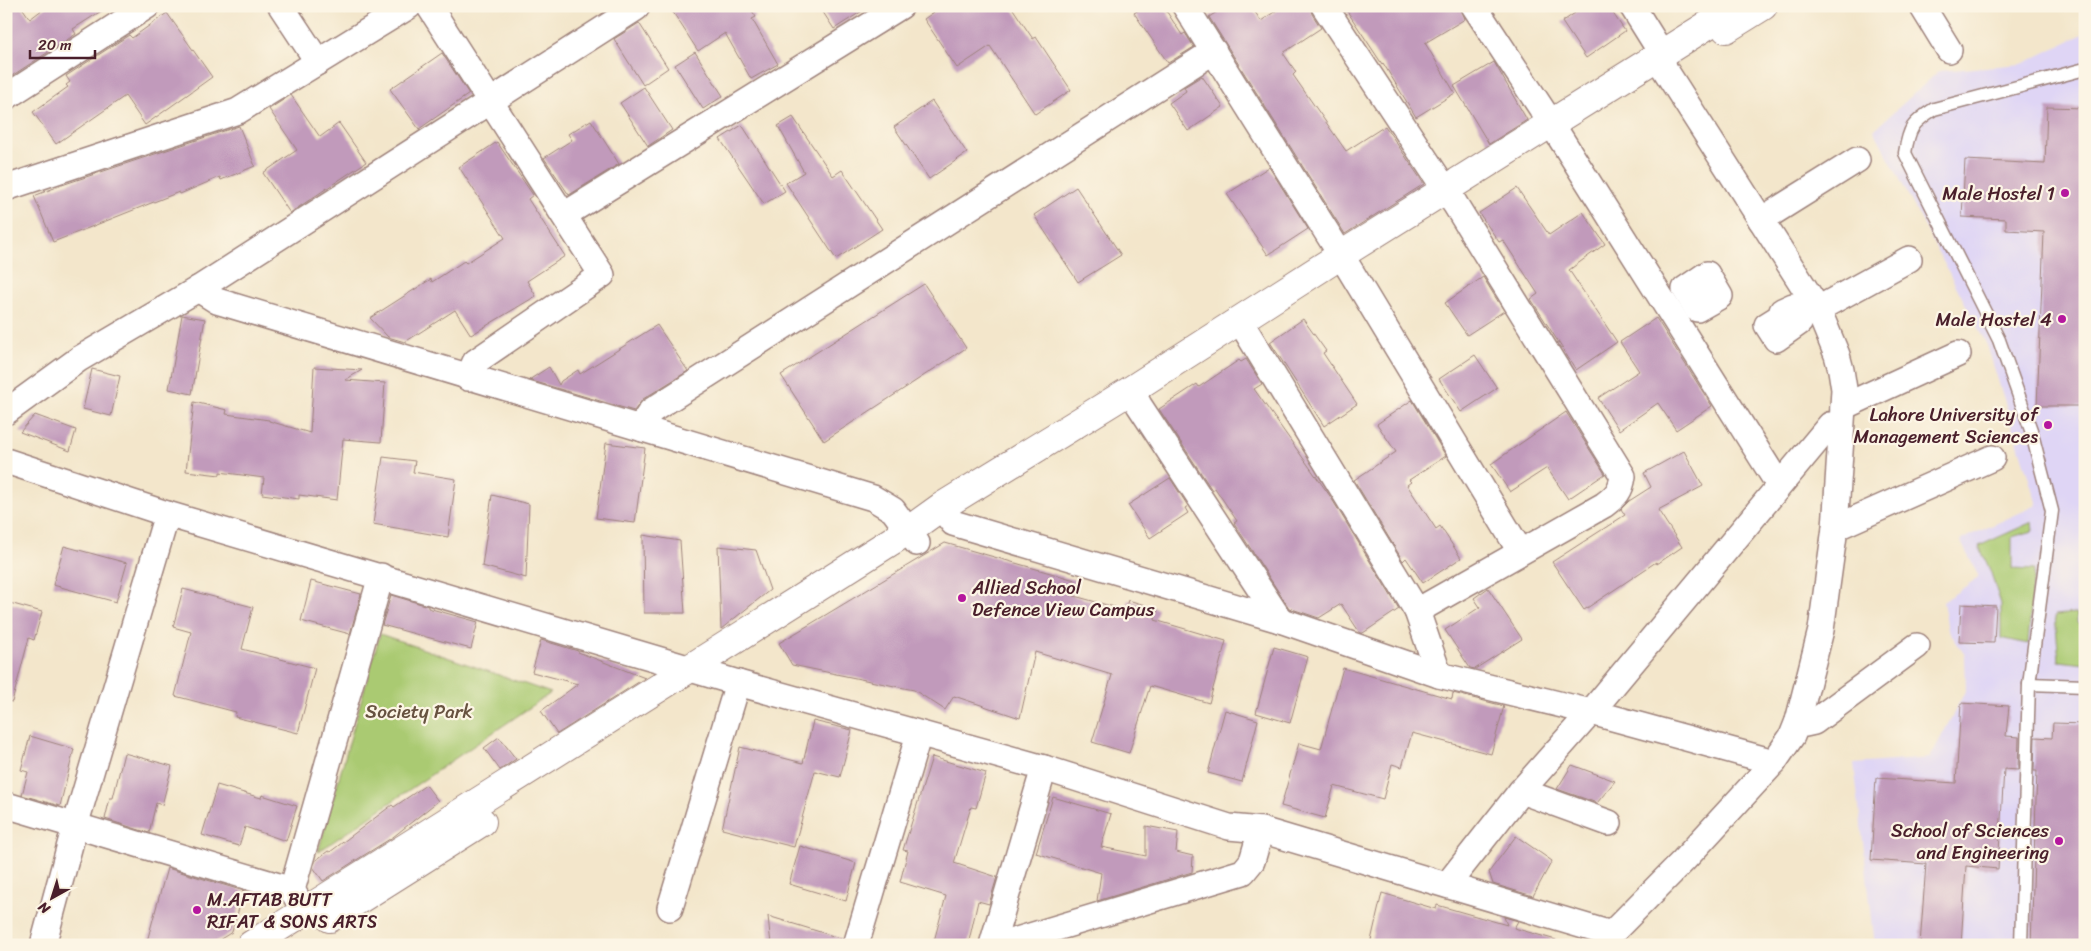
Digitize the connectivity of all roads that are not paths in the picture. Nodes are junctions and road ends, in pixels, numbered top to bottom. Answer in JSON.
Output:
{"nodes":[{"id":1,"x":147,"y":6,"type":"edge"},
{"id":2,"x":281,"y":6,"type":"edge"},
{"id":3,"x":409,"y":6,"type":"edge"},
{"id":4,"x":429,"y":6,"type":"edge"},
{"id":5,"x":901,"y":6,"type":"edge"},
{"id":6,"x":1186,"y":6,"type":"edge"},
{"id":7,"x":1324,"y":6,"type":"edge"},
{"id":8,"x":1474,"y":6,"type":"edge"},
{"id":9,"x":1632,"y":6,"type":"edge"},
{"id":10,"x":1738,"y":6,"type":"edge"},
{"id":11,"x":1763,"y":6,"type":"edge"},
{"id":12,"x":1922,"y":6,"type":"edge"},
{"id":13,"x":636,"y":8,"type":"dead end"},
{"id":14,"x":1949,"y":50,"type":"dead end"},
{"id":15,"x":1214,"y":51,"type":"junction"},
{"id":16,"x":1663,"y":61,"type":"junction"},
{"id":17,"x":318,"y":62,"type":"junction"},
{"id":18,"x":2085,"y":69,"type":"edge"},
{"id":19,"x":6,"y":96,"type":"edge"},
{"id":20,"x":490,"y":102,"type":"junction"},
{"id":21,"x":1555,"y":128,"type":"junction"},
{"id":22,"x":1857,"y":160,"type":"dead end"},
{"id":23,"x":6,"y":188,"type":"edge"},
{"id":24,"x":1451,"y":197,"type":"junction"},
{"id":25,"x":564,"y":215,"type":"junction"},
{"id":26,"x":1761,"y":220,"type":"junction"},
{"id":27,"x":1909,"y":259,"type":"dead end"},
{"id":28,"x":1346,"y":263,"type":"junction"},
{"id":29,"x":198,"y":289,"type":"junction"},
{"id":30,"x":1818,"y":309,"type":"junction"},
{"id":31,"x":1243,"y":328,"type":"junction"},
{"id":32,"x":1958,"y":354,"type":"dead end"},
{"id":33,"x":468,"y":378,"type":"junction"},
{"id":34,"x":1135,"y":398,"type":"junction"},
{"id":35,"x":6,"y":412,"type":"edge"},
{"id":36,"x":1842,"y":418,"type":"junction"},
{"id":37,"x":643,"y":429,"type":"junction"},
{"id":38,"x":1992,"y":458,"type":"dead end"},
{"id":39,"x":6,"y":460,"type":"edge"},
{"id":40,"x":1779,"y":485,"type":"junction"},
{"id":41,"x":167,"y":514,"type":"junction"},
{"id":42,"x":947,"y":515,"type":"junction"},
{"id":43,"x":1835,"y":528,"type":"junction"},
{"id":44,"x":913,"y":537,"type":"junction"},
{"id":45,"x":1520,"y":551,"type":"junction"},
{"id":46,"x":381,"y":576,"type":"junction"},
{"id":47,"x":1417,"y":611,"type":"junction"},
{"id":48,"x":1280,"y":620,"type":"junction"},
{"id":49,"x":1917,"y":646,"type":"dead end"},
{"id":50,"x":700,"y":671,"type":"junction"},
{"id":51,"x":1439,"y":675,"type":"junction"},
{"id":52,"x":738,"y":683,"type":"junction"},
{"id":53,"x":2029,"y":684,"type":"junction"},
{"id":54,"x":2085,"y":686,"type":"edge"},
{"id":55,"x":1591,"y":712,"type":"junction"},
{"id":56,"x":1798,"y":721,"type":"junction"},
{"id":57,"x":919,"y":734,"type":"junction"},
{"id":58,"x":1774,"y":762,"type":"junction"},
{"id":59,"x":1044,"y":768,"type":"junction"},
{"id":60,"x":1521,"y":791,"type":"junction"},
{"id":61,"x":6,"y":805,"type":"edge"},
{"id":62,"x":1609,"y":824,"type":"dead end"},
{"id":63,"x":75,"y":826,"type":"junction"},
{"id":64,"x":1261,"y":830,"type":"junction"},
{"id":65,"x":1447,"y":885,"type":"junction"},
{"id":66,"x":298,"y":901,"type":"junction"},
{"id":67,"x":670,"y":908,"type":"dead end"},
{"id":68,"x":286,"y":938,"type":"edge"},
{"id":69,"x":1608,"y":939,"type":"edge"},
{"id":70,"x":43,"y":945,"type":"edge"},
{"id":71,"x":251,"y":945,"type":"edge"},
{"id":72,"x":856,"y":945,"type":"edge"},
{"id":73,"x":992,"y":945,"type":"edge"},
{"id":74,"x":1000,"y":945,"type":"edge"},
{"id":75,"x":2021,"y":945,"type":"edge"}],
"edges":[{"from":1,"to":19,"type":"street"},
{"from":2,"to":17,"type":"street"},
{"from":3,"to":17,"type":"street"},
{"from":4,"to":20,"type":"street"},
{"from":5,"to":25,"type":"street"},
{"from":6,"to":15,"type":"street"},
{"from":7,"to":24,"type":"street"},
{"from":8,"to":21,"type":"street"},
{"from":9,"to":16,"type":"street"},
{"from":10,"to":16,"type":"street"},
{"from":11,"to":16,"type":"street"},
{"from":12,"to":14,"type":"street"},
{"from":13,"to":20,"type":"street"},
{"from":15,"to":28,"type":"street"},
{"from":15,"to":37,"type":"street"},
{"from":16,"to":21,"type":"street"},
{"from":16,"to":26,"type":"street"},
{"from":17,"to":23,"type":"street"},
{"from":18,"to":53,"type":"lane"},
{"from":20,"to":25,"type":"street"},
{"from":20,"to":29,"type":"street"},
{"from":21,"to":24,"type":"street"},
{"from":21,"to":40,"type":"street"},
{"from":22,"to":26,"type":"street"},
{"from":24,"to":28,"type":"street"},
{"from":24,"to":45,"type":"street"},
{"from":25,"to":33,"type":"street"},
{"from":26,"to":30,"type":"street"},
{"from":27,"to":30,"type":"street"},
{"from":28,"to":31,"type":"street"},
{"from":28,"to":45,"type":"street"},
{"from":29,"to":33,"type":"street"},
{"from":29,"to":35,"type":"street"},
{"from":30,"to":36,"type":"street"},
{"from":31,"to":34,"type":"street"},
{"from":31,"to":47,"type":"street"},
{"from":32,"to":36,"type":"street"},
{"from":33,"to":37,"type":"street"},
{"from":34,"to":42,"type":"street"},
{"from":34,"to":48,"type":"street"},
{"from":36,"to":40,"type":"street"},
{"from":36,"to":43,"type":"street"},
{"from":37,"to":44,"type":"street"},
{"from":38,"to":43,"type":"street"},
{"from":39,"to":41,"type":"street"},
{"from":40,"to":55,"type":"street"},
{"from":41,"to":46,"type":"street"},
{"from":41,"to":63,"type":"street"},
{"from":42,"to":44,"type":"street"},
{"from":42,"to":48,"type":"street"},
{"from":43,"to":56,"type":"street"},
{"from":44,"to":50,"type":"street"},
{"from":45,"to":47,"type":"street"},
{"from":46,"to":50,"type":"street"},
{"from":46,"to":66,"type":"street"},
{"from":47,"to":51,"type":"street"},
{"from":48,"to":51,"type":"street"},
{"from":49,"to":56,"type":"street"},
{"from":50,"to":52,"type":"street"},
{"from":50,"to":66,"type":"street"},
{"from":50,"to":68,"type":"street"},
{"from":51,"to":55,"type":"street"},
{"from":52,"to":57,"type":"street"},
{"from":52,"to":67,"type":"street"},
{"from":53,"to":54,"type":"lane"},
{"from":53,"to":75,"type":"lane"},
{"from":55,"to":58,"type":"street"},
{"from":55,"to":60,"type":"street"},
{"from":56,"to":58,"type":"street"},
{"from":57,"to":59,"type":"street"},
{"from":57,"to":72,"type":"street"},
{"from":58,"to":69,"type":"street"},
{"from":59,"to":64,"type":"street"},
{"from":59,"to":73,"type":"street"},
{"from":60,"to":62,"type":"street"},
{"from":60,"to":65,"type":"street"},
{"from":61,"to":63,"type":"street"},
{"from":63,"to":66,"type":"street"},
{"from":63,"to":70,"type":"street"},
{"from":64,"to":65,"type":"street"},
{"from":64,"to":74,"type":"street"},
{"from":65,"to":69,"type":"street"},
{"from":66,"to":68,"type":"street"},
{"from":68,"to":71,"type":"street"}]}
